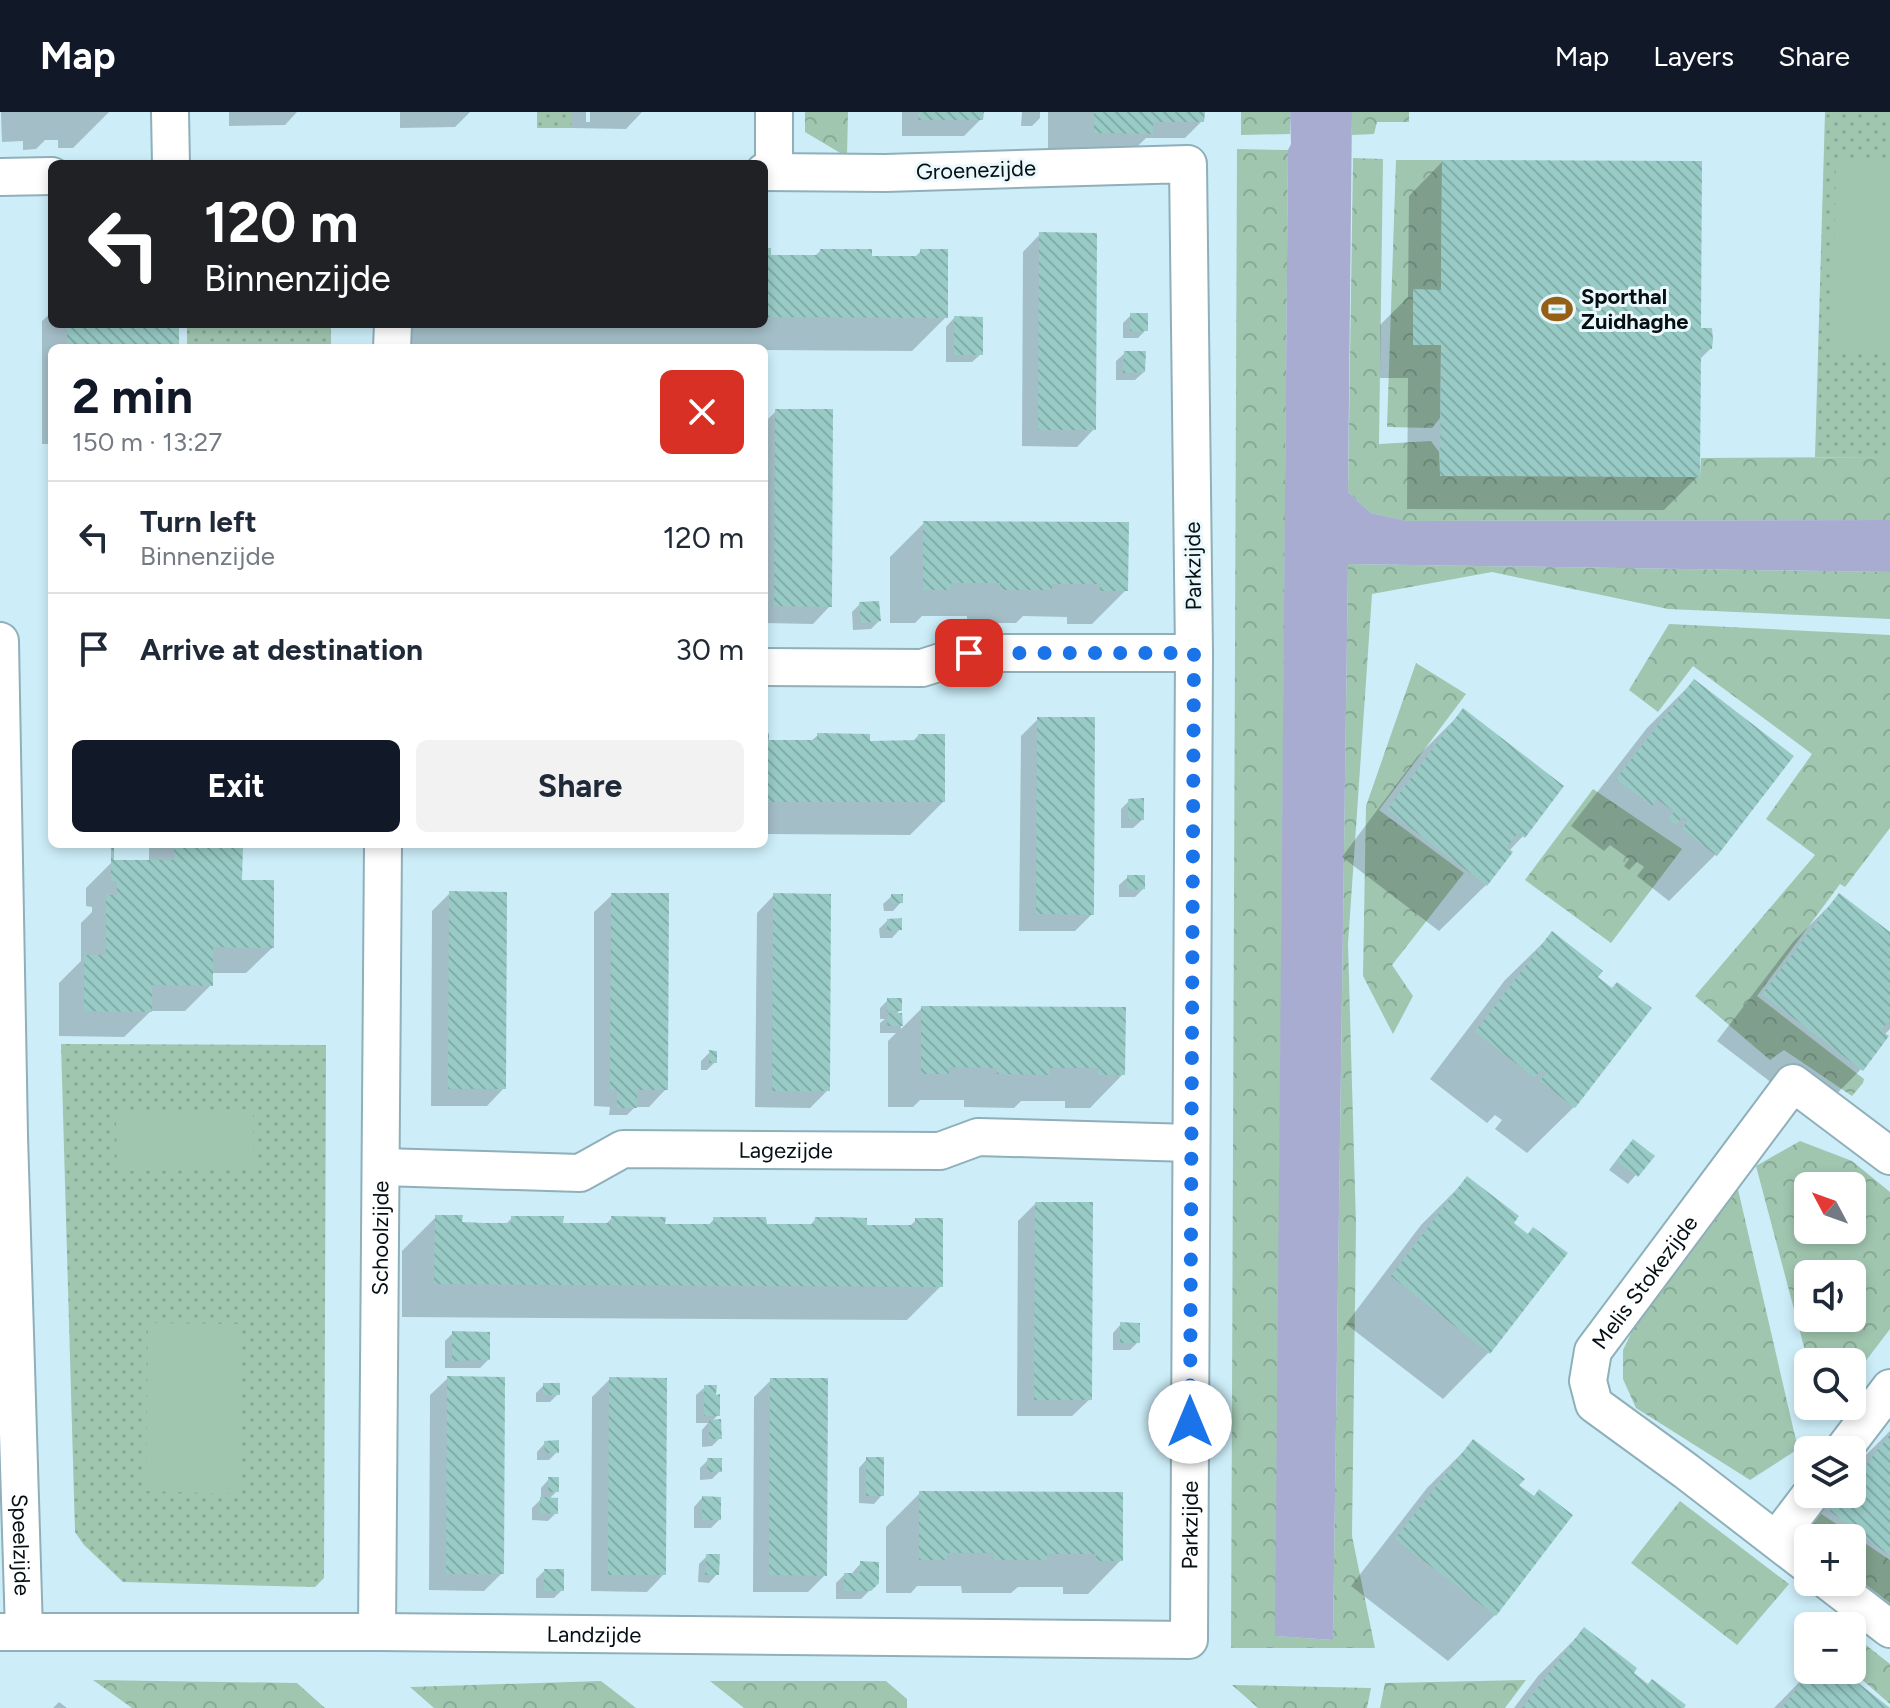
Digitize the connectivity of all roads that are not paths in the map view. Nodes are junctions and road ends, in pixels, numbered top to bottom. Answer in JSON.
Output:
{"nodes":[{"id":1,"x":170,"y":112,"type":"edge"},
{"id":2,"x":774,"y":112,"type":"edge"},
{"id":3,"x":171,"y":160,"type":"edge"},
{"id":4,"x":1188,"y":164,"type":"joint"},
{"id":5,"x":769,"y":172,"type":"edge"},
{"id":6,"x":48,"y":176,"type":"edge"},
{"id":7,"x":0,"y":177,"type":"edge"},
{"id":8,"x":0,"y":641,"type":"edge"},
{"id":9,"x":1194,"y":653,"type":"junction"},
{"id":10,"x":768,"y":667,"type":"edge"},
{"id":11,"x":0,"y":674,"type":"edge"},
{"id":12,"x":383,"y":848,"type":"edge"},
{"id":13,"x":4,"y":1136,"type":"edge"},
{"id":14,"x":1191,"y":1143,"type":"junction"},
{"id":15,"x":1890,"y":1156,"type":"edge"},
{"id":16,"x":382,"y":1167,"type":"junction"},
{"id":17,"x":1890,"y":1388,"type":"edge"},
{"id":18,"x":1854,"y":1436,"type":"edge"},
{"id":19,"x":1800,"y":1508,"type":"edge"},
{"id":20,"x":1776,"y":1540,"type":"junction"},
{"id":21,"x":1794,"y":1554,"type":"edge"},
{"id":22,"x":1847,"y":1596,"type":"edge"},
{"id":23,"x":1890,"y":1629,"type":"edge"},
{"id":24,"x":12,"y":1632,"type":"edge"},
{"id":25,"x":377,"y":1632,"type":"junction"},
{"id":26,"x":1189,"y":1640,"type":"joint"}],
"edges":[{"from":1,"to":3,"type":"street"},
{"from":2,"to":5,"type":"street"},
{"from":4,"to":5,"type":"street","name":"Groenezijde"},
{"from":4,"to":9,"type":"street","name":"Parkzijde"},
{"from":6,"to":7,"type":"street"},
{"from":8,"to":11,"type":"street","name":"Speelzijde"},
{"from":9,"to":10,"type":"street"},
{"from":9,"to":14,"type":"street","name":"Parkzijde"},
{"from":11,"to":13,"type":"street","name":"Speelzijde"},
{"from":12,"to":16,"type":"street","name":"Schoolzijde"},
{"from":13,"to":24,"type":"street","name":"Speelzijde"},
{"from":14,"to":16,"type":"street","name":"Lagezijde"},
{"from":14,"to":26,"type":"street","name":"Parkzijde"},
{"from":15,"to":20,"type":"street","name":"Melis Stokezijde"},
{"from":16,"to":25,"type":"street","name":"Schoolzijde"},
{"from":17,"to":18,"type":"street"},
{"from":19,"to":20,"type":"street"},
{"from":20,"to":21,"type":"street","name":"Melis Stokezijde"},
{"from":22,"to":23,"type":"street"},
{"from":24,"to":25,"type":"street","name":"Landzijde"},
{"from":25,"to":26,"type":"street","name":"Landzijde"}]}
